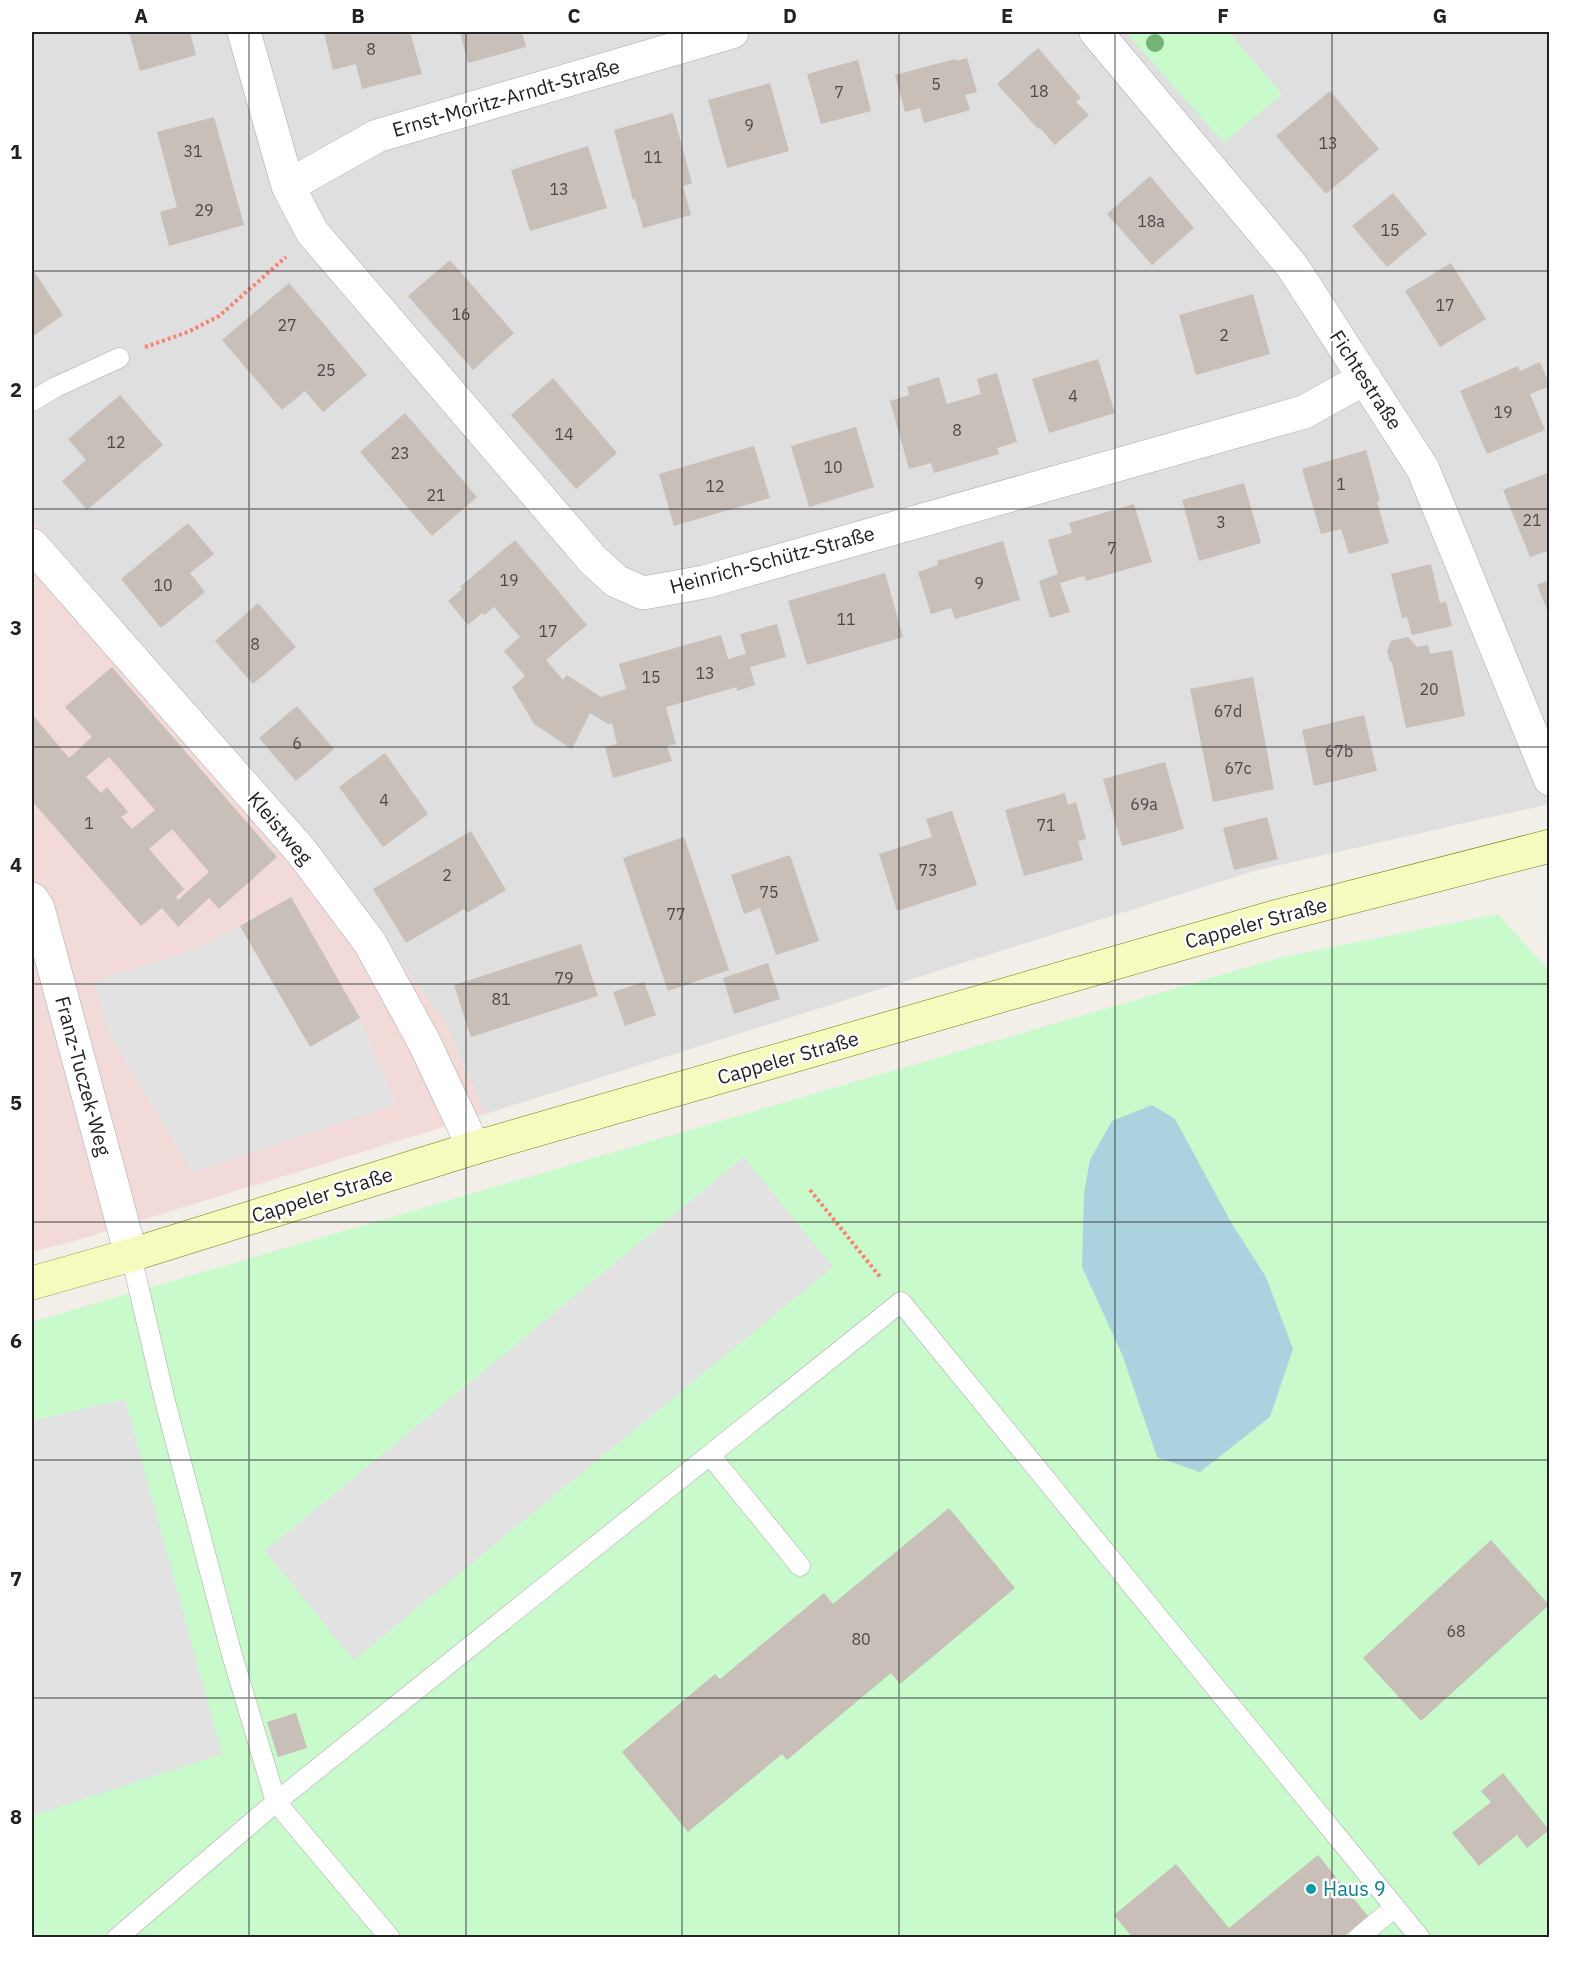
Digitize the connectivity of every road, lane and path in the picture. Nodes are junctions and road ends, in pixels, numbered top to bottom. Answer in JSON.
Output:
{"nodes":[{"id":1,"x":244,"y":32,"type":"edge"},
{"id":2,"x":732,"y":32,"type":"edge"},
{"id":3,"x":1096,"y":32,"type":"edge"},
{"id":4,"x":288,"y":186,"type":"junction"},
{"id":5,"x":312,"y":232,"type":"junction"},
{"id":6,"x":119,"y":358,"type":"joint"},
{"id":7,"x":1365,"y":378,"type":"junction"},
{"id":8,"x":32,"y":401,"type":"edge"},
{"id":9,"x":32,"y":545,"type":"edge"},
{"id":10,"x":1550,"y":779,"type":"edge"},
{"id":11,"x":1550,"y":846,"type":"edge"},
{"id":12,"x":32,"y":899,"type":"edge"},
{"id":13,"x":474,"y":1148,"type":"junction"},
{"id":14,"x":810,"y":1190,"type":"dead end"},
{"id":15,"x":130,"y":1255,"type":"junction"},
{"id":16,"x":32,"y":1283,"type":"edge"},
{"id":17,"x":901,"y":1302,"type":"junction"},
{"id":18,"x":710,"y":1455,"type":"junction"},
{"id":19,"x":800,"y":1566,"type":"dead end"},
{"id":20,"x":276,"y":1802,"type":"junction"},
{"id":21,"x":1395,"y":1907,"type":"junction"},
{"id":22,"x":117,"y":1938,"type":"edge"},
{"id":23,"x":390,"y":1938,"type":"edge"},
{"id":24,"x":1358,"y":1938,"type":"edge"},
{"id":25,"x":1420,"y":1938,"type":"edge"}],
"edges":[{"from":1,"to":4,"type":"street","name":"Heinrich-Schütz-Straße"},
{"from":2,"to":4,"type":"street","name":"Ernst-Moritz-Arndt-Straße"},
{"from":3,"to":7,"type":"street","name":"Fichtestraße"},
{"from":4,"to":5,"type":"street","name":"Heinrich-Schütz-Straße"},
{"from":5,"to":6,"type":"path"},
{"from":5,"to":7,"type":"street","name":"Heinrich-Schütz-Straße"},
{"from":6,"to":8,"type":"lane"},
{"from":7,"to":10,"type":"street","name":"Fichtestraße"},
{"from":9,"to":13,"type":"street","name":"Kleistweg"},
{"from":11,"to":13,"type":"main road","name":"Cappeler Straße"},
{"from":12,"to":15,"type":"street","name":"Franz-Tuczek-Weg"},
{"from":13,"to":15,"type":"main road","name":"Cappeler Straße"},
{"from":14,"to":17,"type":"path"},
{"from":15,"to":16,"type":"main road","name":"Cappeler Straße"},
{"from":15,"to":20,"type":"lane"},
{"from":17,"to":18,"type":"lane"},
{"from":17,"to":21,"type":"lane"},
{"from":18,"to":19,"type":"lane"},
{"from":18,"to":20,"type":"lane"},
{"from":20,"to":22,"type":"lane"},
{"from":20,"to":23,"type":"lane"},
{"from":21,"to":24,"type":"lane"},
{"from":21,"to":25,"type":"lane"}]}
